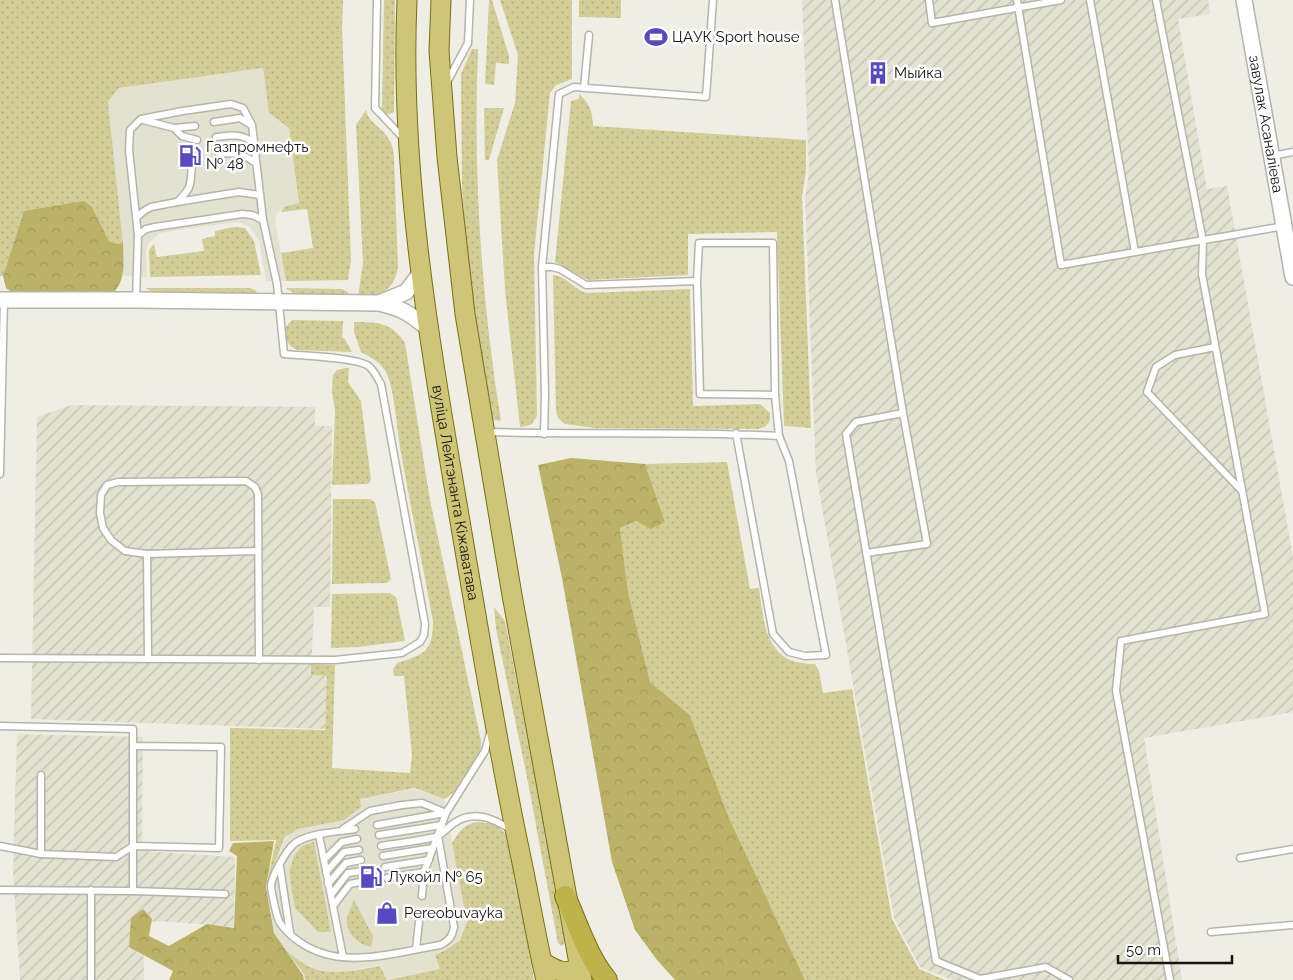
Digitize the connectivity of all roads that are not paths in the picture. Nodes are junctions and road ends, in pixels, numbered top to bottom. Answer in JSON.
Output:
{"nodes":[{"id":1,"x":377,"y":0,"type":"edge"},
{"id":2,"x":407,"y":0,"type":"edge"},
{"id":3,"x":441,"y":0,"type":"edge"},
{"id":4,"x":470,"y":0,"type":"edge"},
{"id":5,"x":713,"y":0,"type":"edge"},
{"id":6,"x":835,"y":0,"type":"edge"},
{"id":7,"x":928,"y":0,"type":"edge"},
{"id":8,"x":1017,"y":0,"type":"edge"},
{"id":9,"x":1061,"y":0,"type":"edge"},
{"id":10,"x":1090,"y":0,"type":"edge"},
{"id":11,"x":1156,"y":0,"type":"edge"},
{"id":12,"x":1244,"y":0,"type":"edge"},
{"id":13,"x":1019,"y":8,"type":"junction"},
{"id":14,"x":589,"y":34,"type":"dead end"},
{"id":15,"x":584,"y":88,"type":"junction"},
{"id":16,"x":442,"y":91,"type":"junction"},
{"id":17,"x":141,"y":119,"type":"junction"},
{"id":18,"x":214,"y":122,"type":"dead end"},
{"id":19,"x":252,"y":125,"type":"junction"},
{"id":20,"x":195,"y":126,"type":"dead end"},
{"id":21,"x":174,"y":128,"type":"junction"},
{"id":22,"x":216,"y":137,"type":"dead end"},
{"id":23,"x":197,"y":140,"type":"dead end"},
{"id":24,"x":254,"y":143,"type":"junction"},
{"id":25,"x":409,"y":145,"type":"junction"},
{"id":26,"x":1293,"y":152,"type":"edge"},
{"id":27,"x":219,"y":154,"type":"dead end"},
{"id":28,"x":1272,"y":156,"type":"junction"},
{"id":29,"x":256,"y":163,"type":"junction"},
{"id":30,"x":192,"y":164,"type":"dead end"},
{"id":31,"x":260,"y":195,"type":"junction"},
{"id":32,"x":177,"y":202,"type":"junction"},
{"id":33,"x":137,"y":217,"type":"junction"},
{"id":34,"x":264,"y":220,"type":"junction"},
{"id":35,"x":1284,"y":226,"type":"junction"},
{"id":36,"x":138,"y":235,"type":"junction"},
{"id":37,"x":1203,"y":241,"type":"junction"},
{"id":38,"x":1135,"y":252,"type":"junction"},
{"id":39,"x":542,"y":267,"type":"junction"},
{"id":40,"x":420,"y":274,"type":"junction"},
{"id":41,"x":1293,"y":277,"type":"edge"},
{"id":42,"x":697,"y":282,"type":"junction"},
{"id":43,"x":2,"y":300,"type":"edge"},
{"id":44,"x":136,"y":300,"type":"junction"},
{"id":45,"x":278,"y":302,"type":"junction"},
{"id":46,"x":378,"y":303,"type":"junction"},
{"id":47,"x":429,"y":329,"type":"junction"},
{"id":48,"x":1215,"y":348,"type":"junction"},
{"id":49,"x":775,"y":395,"type":"junction"},
{"id":50,"x":903,"y":413,"type":"junction"},
{"id":51,"x":484,"y":432,"type":"junction"},
{"id":52,"x":544,"y":434,"type":"junction"},
{"id":53,"x":736,"y":434,"type":"junction"},
{"id":54,"x":779,"y":436,"type":"junction"},
{"id":55,"x":0,"y":474,"type":"edge"},
{"id":56,"x":1242,"y":491,"type":"junction"},
{"id":57,"x":257,"y":551,"type":"junction"},
{"id":58,"x":866,"y":553,"type":"junction"},
{"id":59,"x":147,"y":554,"type":"junction"},
{"id":60,"x":0,"y":658,"type":"edge"},
{"id":61,"x":148,"y":659,"type":"junction"},
{"id":62,"x":259,"y":660,"type":"junction"},
{"id":63,"x":494,"y":717,"type":"junction"},
{"id":64,"x":0,"y":726,"type":"edge"},
{"id":65,"x":133,"y":746,"type":"junction"},
{"id":66,"x":41,"y":775,"type":"dead end"},
{"id":67,"x":446,"y":813,"type":"junction"},
{"id":68,"x":442,"y":824,"type":"junction"},
{"id":69,"x":377,"y":825,"type":"dead end"},
{"id":70,"x":355,"y":829,"type":"dead end"},
{"id":71,"x":340,"y":831,"type":"junction"},
{"id":72,"x":515,"y":832,"type":"junction"},
{"id":73,"x":320,"y":835,"type":"junction"},
{"id":74,"x":379,"y":835,"type":"dead end"},
{"id":75,"x":438,"y":836,"type":"junction"},
{"id":76,"x":357,"y":839,"type":"dead end"},
{"id":77,"x":0,"y":846,"type":"edge"},
{"id":78,"x":133,"y":846,"type":"junction"},
{"id":79,"x":381,"y":846,"type":"dead end"},
{"id":80,"x":433,"y":848,"type":"junction"},
{"id":81,"x":1293,"y":849,"type":"edge"},
{"id":82,"x":359,"y":850,"type":"dead end"},
{"id":83,"x":41,"y":854,"type":"junction"},
{"id":84,"x":383,"y":856,"type":"dead end"},
{"id":85,"x":1240,"y":858,"type":"dead end"},
{"id":86,"x":324,"y":860,"type":"junction"},
{"id":87,"x":361,"y":860,"type":"dead end"},
{"id":88,"x":429,"y":860,"type":"junction"},
{"id":89,"x":279,"y":866,"type":"junction"},
{"id":90,"x":385,"y":867,"type":"dead end"},
{"id":91,"x":363,"y":871,"type":"dead end"},
{"id":92,"x":326,"y":872,"type":"junction"},
{"id":93,"x":424,"y":872,"type":"junction"},
{"id":94,"x":387,"y":878,"type":"dead end"},
{"id":95,"x":365,"y":881,"type":"dead end"},
{"id":96,"x":328,"y":884,"type":"junction"},
{"id":97,"x":0,"y":890,"type":"edge"},
{"id":98,"x":91,"y":890,"type":"junction"},
{"id":99,"x":133,"y":890,"type":"junction"},
{"id":100,"x":225,"y":894,"type":"dead end"},
{"id":101,"x":331,"y":895,"type":"junction"},
{"id":102,"x":422,"y":896,"type":"dead end"},
{"id":103,"x":566,"y":896,"type":"junction"},
{"id":104,"x":333,"y":906,"type":"junction"},
{"id":105,"x":419,"y":922,"type":"dead end"},
{"id":106,"x":1293,"y":925,"type":"edge"},
{"id":107,"x":1211,"y":932,"type":"dead end"},
{"id":108,"x":290,"y":934,"type":"junction"},
{"id":109,"x":416,"y":949,"type":"junction"},
{"id":110,"x":343,"y":957,"type":"junction"},
{"id":111,"x":580,"y":973,"type":"edge"},
{"id":112,"x":544,"y":974,"type":"edge"},
{"id":113,"x":92,"y":980,"type":"edge"},
{"id":114,"x":607,"y":980,"type":"edge"},
{"id":115,"x":1069,"y":980,"type":"edge"},
{"id":116,"x":1170,"y":980,"type":"edge"}],
"edges":[{"from":1,"to":25,"type":"lane"},
{"from":2,"to":25,"type":"main road","name":"вуліца Лейтэнанта Кіжаватава"},
{"from":3,"to":16,"type":"main road"},
{"from":4,"to":16,"type":"lane"},
{"from":5,"to":15,"type":"lane"},
{"from":6,"to":50,"type":"lane"},
{"from":7,"to":13,"type":"lane"},
{"from":8,"to":13,"type":"lane"},
{"from":9,"to":13,"type":"lane"},
{"from":10,"to":38,"type":"lane"},
{"from":11,"to":37,"type":"lane"},
{"from":12,"to":28,"type":"street","name":"завулак Асаналіева"},
{"from":13,"to":38,"type":"lane"},
{"from":14,"to":15,"type":"lane"},
{"from":15,"to":39,"type":"lane"},
{"from":16,"to":51,"type":"main road"},
{"from":17,"to":19,"type":"lane"},
{"from":17,"to":21,"type":"lane"},
{"from":17,"to":33,"type":"lane"},
{"from":18,"to":19,"type":"lane"},
{"from":19,"to":24,"type":"lane"},
{"from":20,"to":21,"type":"lane"},
{"from":21,"to":23,"type":"lane"},
{"from":22,"to":24,"type":"lane"},
{"from":24,"to":29,"type":"lane"},
{"from":25,"to":40,"type":"main road","name":"вуліца Лейтэнанта Кіжаватава"},
{"from":26,"to":28,"type":"lane"},
{"from":27,"to":29,"type":"lane"},
{"from":28,"to":35,"type":"street","name":"завулак Асаналіева"},
{"from":29,"to":31,"type":"lane"},
{"from":30,"to":32,"type":"lane"},
{"from":31,"to":32,"type":"lane"},
{"from":31,"to":34,"type":"lane"},
{"from":32,"to":33,"type":"lane"},
{"from":33,"to":36,"type":"lane"},
{"from":34,"to":36,"type":"lane"},
{"from":34,"to":45,"type":"lane"},
{"from":35,"to":37,"type":"lane"},
{"from":35,"to":41,"type":"street","name":"завулак Асаналіева"},
{"from":36,"to":44,"type":"lane"},
{"from":37,"to":38,"type":"lane"},
{"from":37,"to":48,"type":"lane"},
{"from":39,"to":42,"type":"lane"},
{"from":39,"to":52,"type":"lane"},
{"from":40,"to":46,"type":"street"},
{"from":40,"to":47,"type":"main road","name":"вуліца Лейтэнанта Кіжаватава"},
{"from":42,"to":49,"type":"lane"},
{"from":42,"to":49,"type":"lane"},
{"from":43,"to":44,"type":"street"},
{"from":43,"to":55,"type":"lane"},
{"from":44,"to":45,"type":"street"},
{"from":45,"to":46,"type":"street"},
{"from":45,"to":62,"type":"lane"},
{"from":46,"to":47,"type":"street"},
{"from":47,"to":63,"type":"main road","name":"вуліца Лейтэнанта Кіжаватава"},
{"from":48,"to":56,"type":"lane"},
{"from":48,"to":56,"type":"lane"},
{"from":49,"to":54,"type":"lane"},
{"from":50,"to":58,"type":"lane"},
{"from":50,"to":58,"type":"lane"},
{"from":51,"to":52,"type":"lane"},
{"from":51,"to":103,"type":"main road"},
{"from":52,"to":53,"type":"lane"},
{"from":53,"to":54,"type":"lane"},
{"from":53,"to":54,"type":"lane"},
{"from":56,"to":116,"type":"lane"},
{"from":57,"to":59,"type":"lane"},
{"from":57,"to":59,"type":"lane"},
{"from":57,"to":62,"type":"lane"},
{"from":58,"to":115,"type":"lane"},
{"from":59,"to":61,"type":"lane"},
{"from":60,"to":61,"type":"lane"},
{"from":61,"to":62,"type":"lane"},
{"from":63,"to":67,"type":"lane"},
{"from":63,"to":72,"type":"main road","name":"вуліца Лейтэнанта Кіжаватава"},
{"from":64,"to":65,"type":"lane"},
{"from":65,"to":78,"type":"lane"},
{"from":65,"to":78,"type":"lane"},
{"from":66,"to":83,"type":"lane"},
{"from":67,"to":68,"type":"lane"},
{"from":67,"to":69,"type":"lane"},
{"from":67,"to":71,"type":"lane"},
{"from":68,"to":74,"type":"lane"},
{"from":68,"to":75,"type":"lane"},
{"from":70,"to":71,"type":"lane"},
{"from":71,"to":73,"type":"lane"},
{"from":72,"to":75,"type":"lane"},
{"from":72,"to":112,"type":"main road","name":"вуліца Лейтэнанта Кіжаватава"},
{"from":73,"to":86,"type":"lane"},
{"from":73,"to":89,"type":"lane"},
{"from":75,"to":79,"type":"lane"},
{"from":75,"to":80,"type":"lane"},
{"from":75,"to":109,"type":"lane"},
{"from":76,"to":86,"type":"lane"},
{"from":77,"to":83,"type":"lane"},
{"from":78,"to":83,"type":"lane"},
{"from":78,"to":99,"type":"lane"},
{"from":80,"to":84,"type":"lane"},
{"from":80,"to":88,"type":"lane"},
{"from":81,"to":85,"type":"lane"},
{"from":82,"to":92,"type":"lane"},
{"from":86,"to":92,"type":"lane"},
{"from":87,"to":96,"type":"lane"},
{"from":88,"to":90,"type":"lane"},
{"from":88,"to":93,"type":"lane"},
{"from":89,"to":108,"type":"lane"},
{"from":89,"to":108,"type":"lane"},
{"from":91,"to":101,"type":"lane"},
{"from":92,"to":96,"type":"lane"},
{"from":93,"to":94,"type":"lane"},
{"from":93,"to":102,"type":"lane"},
{"from":95,"to":104,"type":"lane"},
{"from":96,"to":101,"type":"lane"},
{"from":97,"to":98,"type":"lane"},
{"from":98,"to":99,"type":"lane"},
{"from":98,"to":113,"type":"lane"},
{"from":99,"to":100,"type":"lane"},
{"from":101,"to":104,"type":"lane"},
{"from":103,"to":111,"type":"main road"},
{"from":103,"to":114,"type":"highway"},
{"from":104,"to":110,"type":"lane"},
{"from":105,"to":109,"type":"lane"},
{"from":106,"to":107,"type":"lane"},
{"from":108,"to":110,"type":"lane"},
{"from":109,"to":110,"type":"lane"},
{"from":111,"to":112,"type":"main road"}]}
